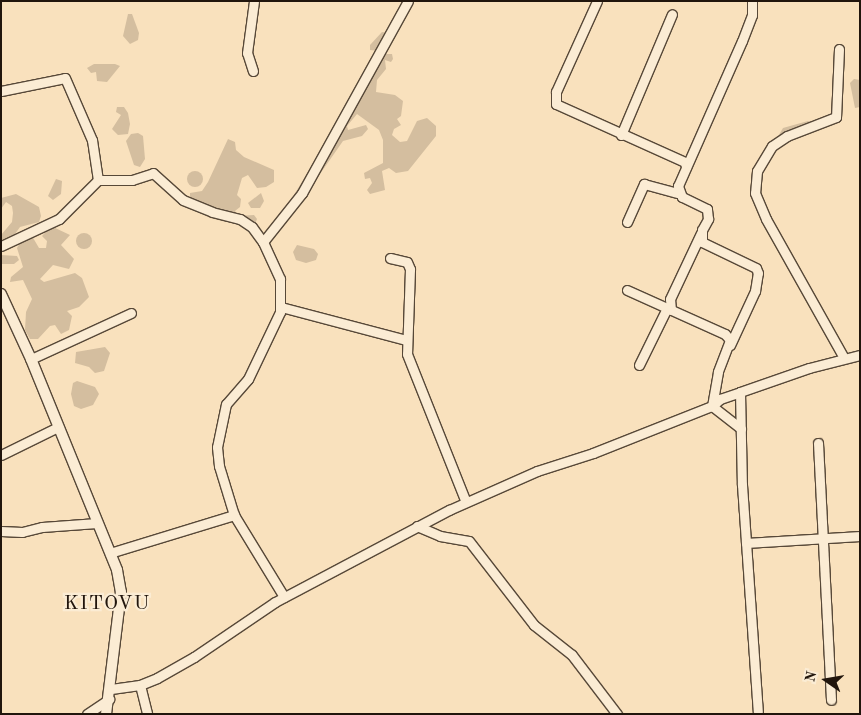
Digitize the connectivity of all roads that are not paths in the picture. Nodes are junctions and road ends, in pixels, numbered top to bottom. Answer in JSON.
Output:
{"nodes":[{"id":1,"x":254,"y":1,"type":"edge"},
{"id":2,"x":408,"y":1,"type":"edge"},
{"id":3,"x":597,"y":1,"type":"edge"},
{"id":4,"x":752,"y":1,"type":"edge"},
{"id":5,"x":672,"y":14,"type":"dead end"},
{"id":6,"x":839,"y":49,"type":"dead end"},
{"id":7,"x":252,"y":71,"type":"dead end"},
{"id":8,"x":1,"y":91,"type":"edge"},
{"id":9,"x":622,"y":134,"type":"junction"},
{"id":10,"x":686,"y":168,"type":"junction"},
{"id":11,"x":98,"y":180,"type":"junction"},
{"id":12,"x":678,"y":193,"type":"junction"},
{"id":13,"x":627,"y":222,"type":"dead end"},
{"id":14,"x":701,"y":233,"type":"junction"},
{"id":15,"x":263,"y":242,"type":"junction"},
{"id":16,"x":1,"y":246,"type":"edge"},
{"id":17,"x":390,"y":258,"type":"dead end"},
{"id":18,"x":627,"y":290,"type":"dead end"},
{"id":19,"x":3,"y":301,"type":"edge"},
{"id":20,"x":281,"y":308,"type":"junction"},
{"id":21,"x":669,"y":309,"type":"junction"},
{"id":22,"x":130,"y":313,"type":"dead end"},
{"id":23,"x":406,"y":340,"type":"junction"},
{"id":24,"x":730,"y":345,"type":"junction"},
{"id":25,"x":860,"y":355,"type":"edge"},
{"id":26,"x":31,"y":358,"type":"junction"},
{"id":27,"x":844,"y":358,"type":"junction"},
{"id":28,"x":639,"y":365,"type":"dead end"},
{"id":29,"x":740,"y":392,"type":"junction"},
{"id":30,"x":712,"y":406,"type":"junction"},
{"id":31,"x":58,"y":427,"type":"junction"},
{"id":32,"x":741,"y":429,"type":"junction"},
{"id":33,"x":818,"y":443,"type":"dead end"},
{"id":34,"x":1,"y":455,"type":"edge"},
{"id":35,"x":466,"y":502,"type":"junction"},
{"id":36,"x":234,"y":515,"type":"junction"},
{"id":37,"x":97,"y":523,"type":"junction"},
{"id":38,"x":418,"y":526,"type":"junction"},
{"id":39,"x":1,"y":531,"type":"edge"},
{"id":40,"x":860,"y":536,"type":"edge"},
{"id":41,"x":824,"y":537,"type":"junction"},
{"id":42,"x":746,"y":543,"type":"junction"},
{"id":43,"x":110,"y":553,"type":"junction"},
{"id":44,"x":284,"y":597,"type":"junction"},
{"id":45,"x":140,"y":685,"type":"junction"},
{"id":46,"x":110,"y":694,"type":"junction"},
{"id":47,"x":832,"y":700,"type":"dead end"},
{"id":48,"x":758,"y":710,"type":"dead end"},
{"id":49,"x":87,"y":714,"type":"edge"},
{"id":50,"x":106,"y":714,"type":"edge"},
{"id":51,"x":147,"y":714,"type":"edge"},
{"id":52,"x":617,"y":714,"type":"edge"}],
"edges":[{"from":1,"to":7,"type":"street"},
{"from":2,"to":15,"type":"street"},
{"from":3,"to":9,"type":"street"},
{"from":4,"to":10,"type":"street"},
{"from":5,"to":9,"type":"street"},
{"from":6,"to":27,"type":"street"},
{"from":8,"to":11,"type":"street"},
{"from":9,"to":10,"type":"street"},
{"from":10,"to":12,"type":"street"},
{"from":11,"to":15,"type":"street"},
{"from":11,"to":16,"type":"street"},
{"from":12,"to":13,"type":"street"},
{"from":12,"to":14,"type":"street"},
{"from":14,"to":21,"type":"street"},
{"from":14,"to":24,"type":"street"},
{"from":15,"to":20,"type":"street"},
{"from":17,"to":23,"type":"street"},
{"from":18,"to":21,"type":"street"},
{"from":19,"to":26,"type":"street"},
{"from":20,"to":23,"type":"street"},
{"from":20,"to":36,"type":"street"},
{"from":21,"to":24,"type":"street"},
{"from":21,"to":28,"type":"street"},
{"from":22,"to":26,"type":"street"},
{"from":23,"to":35,"type":"street"},
{"from":24,"to":30,"type":"street"},
{"from":25,"to":27,"type":"street"},
{"from":26,"to":31,"type":"street"},
{"from":27,"to":29,"type":"street"},
{"from":29,"to":30,"type":"street"},
{"from":29,"to":32,"type":"street"},
{"from":30,"to":32,"type":"street"},
{"from":30,"to":35,"type":"street"},
{"from":31,"to":34,"type":"street"},
{"from":31,"to":37,"type":"street"},
{"from":32,"to":42,"type":"street"},
{"from":33,"to":41,"type":"street"},
{"from":35,"to":38,"type":"street"},
{"from":36,"to":43,"type":"street"},
{"from":36,"to":44,"type":"street"},
{"from":37,"to":39,"type":"street"},
{"from":37,"to":43,"type":"street"},
{"from":38,"to":44,"type":"street"},
{"from":38,"to":52,"type":"street"},
{"from":40,"to":41,"type":"street"},
{"from":41,"to":42,"type":"street"},
{"from":41,"to":47,"type":"street"},
{"from":42,"to":48,"type":"street"},
{"from":43,"to":46,"type":"street"},
{"from":44,"to":45,"type":"street"},
{"from":45,"to":46,"type":"street"},
{"from":45,"to":51,"type":"street"},
{"from":46,"to":49,"type":"street"},
{"from":46,"to":50,"type":"street"}]}
